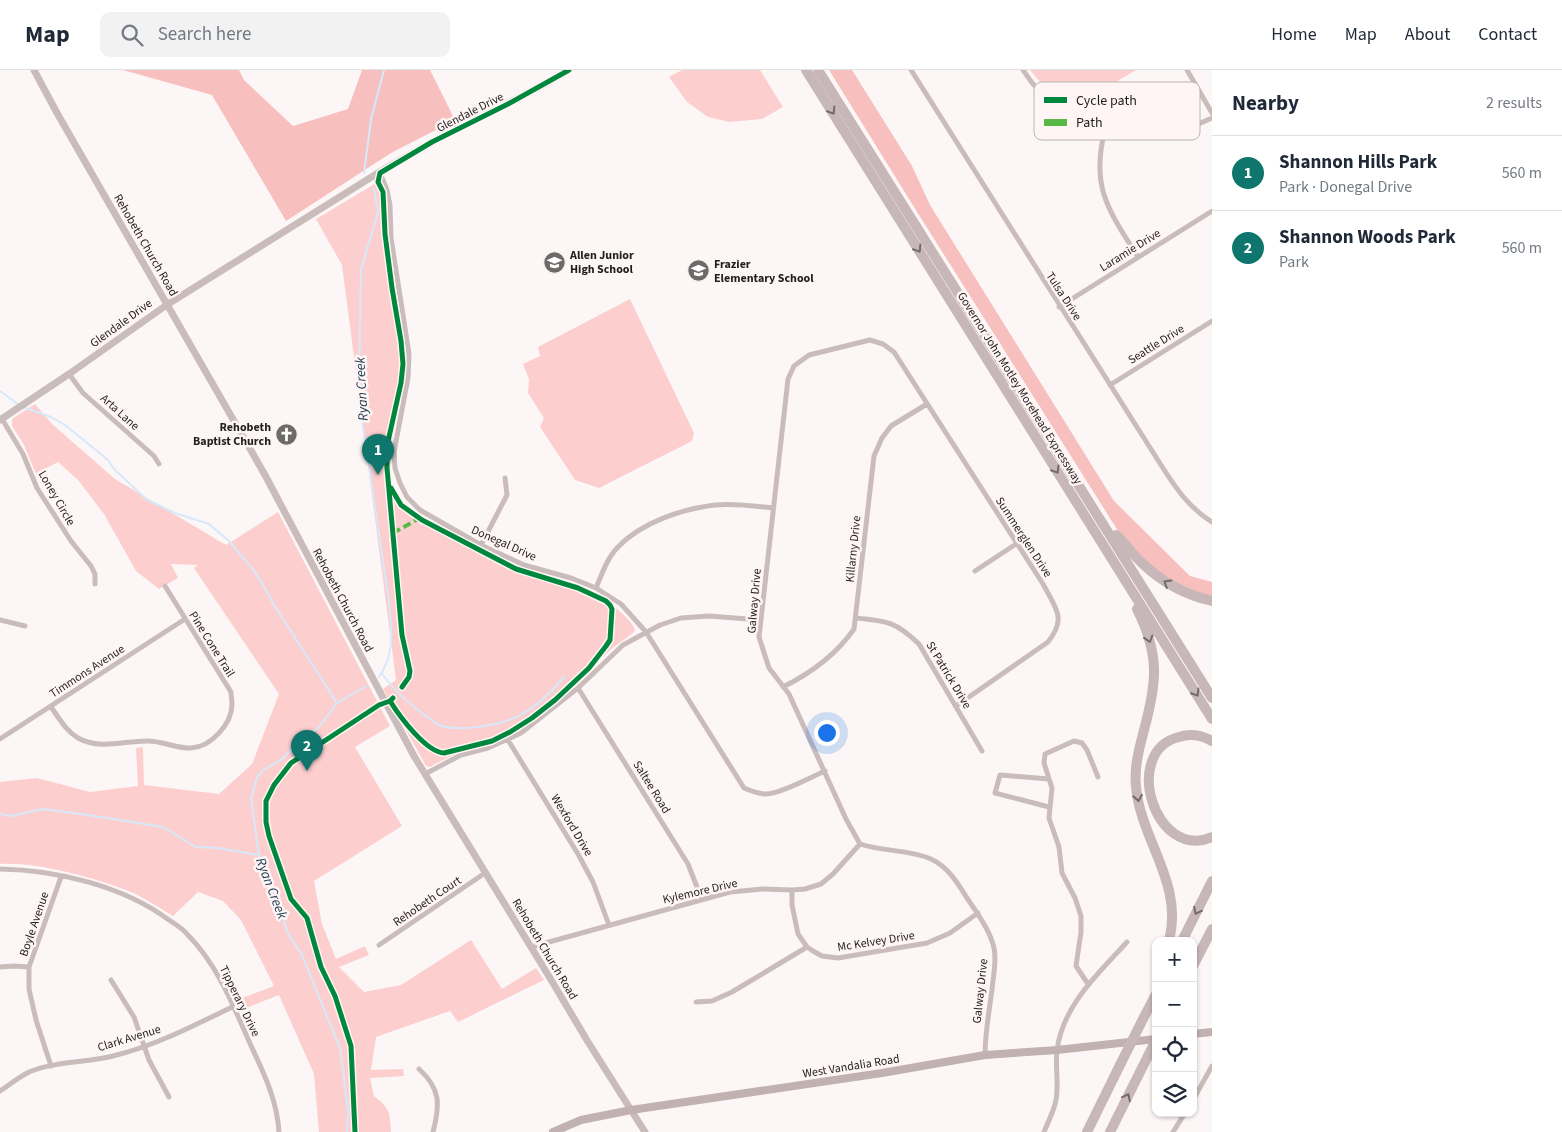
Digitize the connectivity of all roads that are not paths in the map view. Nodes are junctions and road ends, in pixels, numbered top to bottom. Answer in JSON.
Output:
{"nodes":[{"id":1,"x":34,"y":70,"type":"edge"},
{"id":2,"x":569,"y":70,"type":"edge"},
{"id":3,"x":806,"y":70,"type":"edge"},
{"id":4,"x":818,"y":70,"type":"edge"},
{"id":5,"x":910,"y":70,"type":"edge"},
{"id":6,"x":1023,"y":70,"type":"edge"},
{"id":7,"x":1187,"y":70,"type":"edge"},
{"id":8,"x":1194,"y":82,"type":"edge"},
{"id":9,"x":1034,"y":84,"type":"edge"},
{"id":10,"x":1200,"y":92,"type":"edge"},
{"id":11,"x":1212,"y":113,"type":"edge"},
{"id":12,"x":1212,"y":118,"type":"edge"},
{"id":13,"x":1200,"y":123,"type":"edge"},
{"id":14,"x":1103,"y":140,"type":"edge"},
{"id":15,"x":380,"y":173,"type":"junction"},
{"id":16,"x":1212,"y":211,"type":"edge"},
{"id":17,"x":1138,"y":257,"type":"junction"},
{"id":18,"x":168,"y":304,"type":"junction"},
{"id":19,"x":1059,"y":307,"type":"junction"},
{"id":20,"x":1212,"y":321,"type":"edge"},
{"id":21,"x":894,"y":352,"type":"joint"},
{"id":22,"x":69,"y":374,"type":"junction"},
{"id":23,"x":1110,"y":385,"type":"junction"},
{"id":24,"x":927,"y":404,"type":"junction"},
{"id":25,"x":1,"y":420,"type":"edge"},
{"id":26,"x":159,"y":464,"type":"dead end"},
{"id":27,"x":505,"y":478,"type":"dead end"},
{"id":28,"x":773,"y":508,"type":"junction"},
{"id":29,"x":1212,"y":522,"type":"edge"},
{"id":30,"x":1105,"y":528,"type":"junction"},
{"id":31,"x":1016,"y":544,"type":"junction"},
{"id":32,"x":481,"y":545,"type":"junction"},
{"id":33,"x":1105,"y":548,"type":"junction"},
{"id":34,"x":975,"y":571,"type":"dead end"},
{"id":35,"x":95,"y":584,"type":"dead end"},
{"id":36,"x":165,"y":586,"type":"dead end"},
{"id":37,"x":596,"y":588,"type":"junction"},
{"id":38,"x":1212,"y":601,"type":"edge"},
{"id":39,"x":856,"y":618,"type":"junction"},
{"id":40,"x":185,"y":619,"type":"junction"},
{"id":41,"x":0,"y":620,"type":"edge"},
{"id":42,"x":761,"y":620,"type":"junction"},
{"id":43,"x":25,"y":626,"type":"dead end"},
{"id":44,"x":646,"y":632,"type":"junction"},
{"id":45,"x":783,"y":687,"type":"junction"},
{"id":46,"x":578,"y":688,"type":"junction"},
{"id":47,"x":1212,"y":698,"type":"edge"},
{"id":48,"x":956,"y":706,"type":"junction"},
{"id":49,"x":50,"y":707,"type":"junction"},
{"id":50,"x":1212,"y":719,"type":"edge"},
{"id":51,"x":0,"y":739,"type":"edge"},
{"id":52,"x":508,"y":740,"type":"junction"},
{"id":53,"x":1212,"y":741,"type":"edge"},
{"id":54,"x":982,"y":751,"type":"dead end"},
{"id":55,"x":825,"y":771,"type":"junction"},
{"id":56,"x":425,"y":774,"type":"junction"},
{"id":57,"x":1098,"y":777,"type":"dead end"},
{"id":58,"x":1049,"y":779,"type":"junction"},
{"id":59,"x":1049,"y":807,"type":"junction"},
{"id":60,"x":1212,"y":837,"type":"edge"},
{"id":61,"x":860,"y":844,"type":"junction"},
{"id":62,"x":0,"y":869,"type":"edge"},
{"id":63,"x":485,"y":873,"type":"junction"},
{"id":64,"x":61,"y":876,"type":"junction"},
{"id":65,"x":1212,"y":881,"type":"edge"},
{"id":66,"x":792,"y":890,"type":"junction"},
{"id":67,"x":702,"y":900,"type":"junction"},
{"id":68,"x":978,"y":913,"type":"junction"},
{"id":69,"x":609,"y":925,"type":"junction"},
{"id":70,"x":1212,"y":929,"type":"edge"},
{"id":71,"x":1170,"y":937,"type":"edge"},
{"id":72,"x":1184,"y":937,"type":"edge"},
{"id":73,"x":1127,"y":942,"type":"dead end"},
{"id":74,"x":379,"y":945,"type":"dead end"},
{"id":75,"x":531,"y":947,"type":"junction"},
{"id":76,"x":808,"y":947,"type":"junction"},
{"id":77,"x":1197,"y":958,"type":"edge"},
{"id":78,"x":0,"y":967,"type":"edge"},
{"id":79,"x":30,"y":967,"type":"junction"},
{"id":80,"x":111,"y":980,"type":"dead end"},
{"id":81,"x":1088,"y":984,"type":"junction"},
{"id":82,"x":696,"y":1002,"type":"dead end"},
{"id":83,"x":1152,"y":1002,"type":"edge"},
{"id":84,"x":234,"y":1006,"type":"junction"},
{"id":85,"x":1212,"y":1032,"type":"edge"},
{"id":86,"x":1197,"y":1034,"type":"edge"},
{"id":87,"x":1152,"y":1039,"type":"edge"},
{"id":88,"x":144,"y":1046,"type":"junction"},
{"id":89,"x":1152,"y":1047,"type":"edge"},
{"id":90,"x":1057,"y":1050,"type":"junction"},
{"id":91,"x":985,"y":1055,"type":"junction"},
{"id":92,"x":51,"y":1066,"type":"junction"},
{"id":93,"x":1212,"y":1066,"type":"edge"},
{"id":94,"x":418,"y":1069,"type":"dead end"},
{"id":95,"x":0,"y":1091,"type":"edge"},
{"id":96,"x":1197,"y":1093,"type":"edge"},
{"id":97,"x":169,"y":1097,"type":"dead end"},
{"id":98,"x":631,"y":1110,"type":"junction"},
{"id":99,"x":1182,"y":1117,"type":"edge"},
{"id":100,"x":279,"y":1132,"type":"edge"},
{"id":101,"x":433,"y":1132,"type":"edge"},
{"id":102,"x":553,"y":1132,"type":"edge"},
{"id":103,"x":645,"y":1132,"type":"edge"},
{"id":104,"x":1044,"y":1132,"type":"edge"},
{"id":105,"x":1087,"y":1132,"type":"edge"},
{"id":106,"x":1110,"y":1132,"type":"edge"},
{"id":107,"x":1173,"y":1132,"type":"edge"}],
"edges":[{"from":1,"to":18,"type":"street","name":"Rehobeth Church Road"},
{"from":2,"to":15,"type":"street","name":"Glendale Drive"},
{"from":3,"to":33,"type":"highway","name":"Governor John Motley Morehead Expressway","one_way":true},
{"from":4,"to":30,"type":"highway","name":"Governor John Motley Morehead Expressway"},
{"from":5,"to":19,"type":"street","name":"Tulsa Drive"},
{"from":6,"to":9,"type":"street"},
{"from":7,"to":8,"type":"street"},
{"from":10,"to":11,"type":"street"},
{"from":12,"to":13,"type":"street"},
{"from":14,"to":17,"type":"street"},
{"from":15,"to":18,"type":"street","name":"Glendale Drive"},
{"from":15,"to":32,"type":"street","name":"Donegal Drive"},
{"from":16,"to":17,"type":"street","name":"Laramie Drive"},
{"from":17,"to":19,"type":"street","name":"Laramie Drive"},
{"from":18,"to":22,"type":"street","name":"Glendale Drive"},
{"from":18,"to":56,"type":"street","name":"Rehobeth Church Road"},
{"from":19,"to":23,"type":"street","name":"Tulsa Drive"},
{"from":20,"to":23,"type":"street","name":"Seattle Drive"},
{"from":21,"to":24,"type":"street","name":"Summerglen Drive"},
{"from":21,"to":28,"type":"street","name":"Galway Drive"},
{"from":22,"to":25,"type":"street","name":"Glendale Drive"},
{"from":22,"to":26,"type":"street","name":"Arta Lane"},
{"from":23,"to":29,"type":"street","name":"Tulsa Drive"},
{"from":24,"to":31,"type":"street","name":"Summerglen Drive"},
{"from":24,"to":39,"type":"street","name":"Killarny Drive"},
{"from":25,"to":35,"type":"street","name":"Loney Circle"},
{"from":27,"to":32,"type":"street"},
{"from":28,"to":37,"type":"street"},
{"from":28,"to":42,"type":"street","name":"Galway Drive"},
{"from":38,"to":30,"type":"highway","one_way":true},
{"from":30,"to":47,"type":"highway","name":"Governor John Motley Morehead Expressway"},
{"from":31,"to":34,"type":"street"},
{"from":31,"to":48,"type":"street","name":"Summerglen Drive"},
{"from":32,"to":37,"type":"street","name":"Donegal Drive"},
{"from":33,"to":50,"type":"highway","name":"Governor John Motley Morehead Expressway","one_way":true},
{"from":33,"to":71,"type":"highway","one_way":true},
{"from":36,"to":40,"type":"street","name":"Pine Cone Trail"},
{"from":37,"to":44,"type":"street","name":"Donegal Drive"},
{"from":39,"to":45,"type":"street","name":"Killarny Drive"},
{"from":39,"to":48,"type":"street","name":"St Patrick Drive"},
{"from":40,"to":49,"type":"street","name":"Timmons Avenue"},
{"from":40,"to":49,"type":"street","name":"Pine Cone Trail"},
{"from":41,"to":43,"type":"street"},
{"from":42,"to":44,"type":"street"},
{"from":42,"to":45,"type":"street","name":"Galway Drive"},
{"from":44,"to":46,"type":"street"},
{"from":44,"to":55,"type":"street","name":"Donegal Drive"},
{"from":45,"to":55,"type":"street","name":"Galway Drive"},
{"from":46,"to":52,"type":"street"},
{"from":46,"to":67,"type":"street","name":"Saltee Road"},
{"from":48,"to":54,"type":"street","name":"St Patrick Drive"},
{"from":49,"to":51,"type":"street","name":"Timmons Avenue"},
{"from":52,"to":56,"type":"street"},
{"from":52,"to":69,"type":"street","name":"Wexford Drive"},
{"from":53,"to":60,"type":"highway"},
{"from":55,"to":61,"type":"street","name":"Galway Drive"},
{"from":56,"to":63,"type":"street","name":"Rehobeth Church Road"},
{"from":57,"to":58,"type":"street"},
{"from":58,"to":59,"type":"street"},
{"from":58,"to":59,"type":"street"},
{"from":59,"to":81,"type":"street"},
{"from":61,"to":66,"type":"street","name":"Kylemore Drive"},
{"from":61,"to":68,"type":"street","name":"Galway Drive"},
{"from":62,"to":64,"type":"street","name":"Tipperary Drive"},
{"from":63,"to":74,"type":"street","name":"Rehobeth Court"},
{"from":63,"to":75,"type":"street","name":"Rehobeth Church Road"},
{"from":64,"to":79,"type":"street","name":"Boyle Avenue"},
{"from":64,"to":84,"type":"street","name":"Tipperary Drive"},
{"from":65,"to":72,"type":"highway","one_way":true},
{"from":66,"to":67,"type":"street","name":"Kylemore Drive"},
{"from":66,"to":76,"type":"street"},
{"from":67,"to":69,"type":"street","name":"Kylemore Drive"},
{"from":68,"to":76,"type":"street","name":"Mc Kelvey Drive"},
{"from":68,"to":91,"type":"street","name":"Galway Drive"},
{"from":69,"to":75,"type":"street","name":"Kylemore Drive"},
{"from":70,"to":77,"type":"highway"},
{"from":73,"to":81,"type":"street"},
{"from":75,"to":98,"type":"street","name":"Rehobeth Church Road"},
{"from":76,"to":82,"type":"street"},
{"from":78,"to":79,"type":"street"},
{"from":79,"to":92,"type":"street","name":"Boyle Avenue"},
{"from":80,"to":88,"type":"street"},
{"from":81,"to":90,"type":"street"},
{"from":83,"to":105,"type":"highway","bridge":true},
{"from":84,"to":88,"type":"street","name":"Clark Avenue"},
{"from":84,"to":100,"type":"street","name":"Tipperary Drive"},
{"from":85,"to":86,"type":"main road"},
{"from":87,"to":90,"type":"main road","name":"West Vandalia Road"},
{"from":88,"to":92,"type":"street","name":"Clark Avenue"},
{"from":88,"to":97,"type":"street"},
{"from":106,"to":89,"type":"highway","one_way":true},
{"from":90,"to":91,"type":"main road","name":"West Vandalia Road"},
{"from":90,"to":104,"type":"street"},
{"from":91,"to":98,"type":"main road","name":"West Vandalia Road"},
{"from":92,"to":95,"type":"street","name":"Clark Avenue"},
{"from":93,"to":96,"type":"street"},
{"from":94,"to":101,"type":"street"},
{"from":98,"to":102,"type":"main road","name":"West Vandalia Road"},
{"from":98,"to":103,"type":"street","name":"Rehobeth Church Road"},
{"from":99,"to":107,"type":"street"}]}
